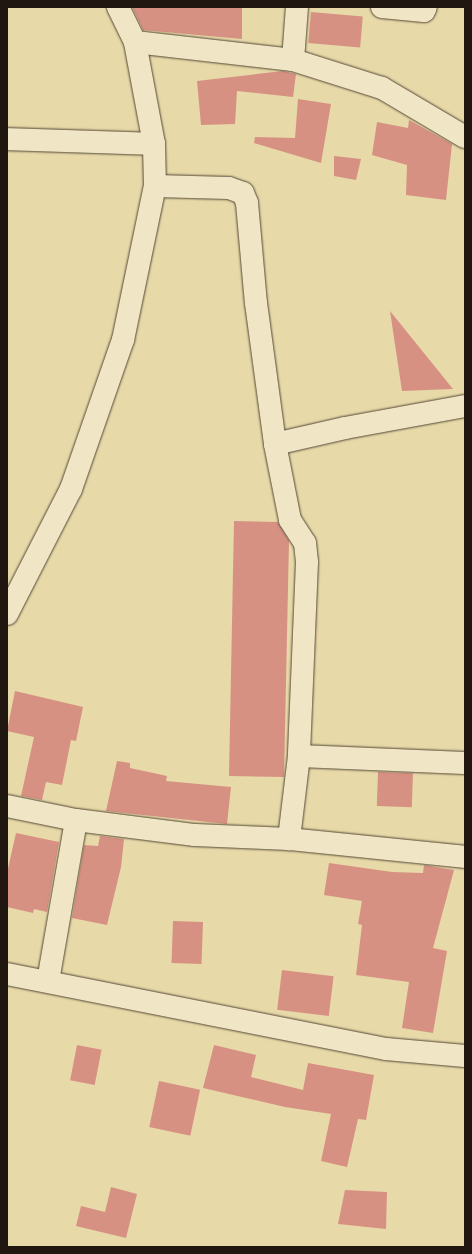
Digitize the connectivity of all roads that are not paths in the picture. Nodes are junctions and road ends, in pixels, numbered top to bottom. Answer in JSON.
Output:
{"nodes":[{"id":1,"x":118,"y":7,"type":"edge"},
{"id":2,"x":297,"y":7,"type":"edge"},
{"id":3,"x":382,"y":7,"type":"edge"},
{"id":4,"x":426,"y":7,"type":"edge"},
{"id":5,"x":135,"y":42,"type":"junction"},
{"id":6,"x":293,"y":60,"type":"junction"},
{"id":7,"x":465,"y":137,"type":"edge"},
{"id":8,"x":7,"y":139,"type":"edge"},
{"id":9,"x":154,"y":144,"type":"junction"},
{"id":10,"x":155,"y":186,"type":"junction"},
{"id":11,"x":465,"y":406,"type":"edge"},
{"id":12,"x":275,"y":444,"type":"junction"},
{"id":13,"x":7,"y":614,"type":"edge"},
{"id":14,"x":299,"y":756,"type":"junction"},
{"id":15,"x":465,"y":763,"type":"edge"},
{"id":16,"x":7,"y":806,"type":"edge"},
{"id":17,"x":76,"y":820,"type":"junction"},
{"id":18,"x":289,"y":839,"type":"junction"},
{"id":19,"x":465,"y":857,"type":"edge"},
{"id":20,"x":7,"y":974,"type":"edge"},
{"id":21,"x":48,"y":981,"type":"junction"},
{"id":22,"x":465,"y":1056,"type":"edge"}],
"edges":[{"from":1,"to":5,"type":"street"},
{"from":2,"to":6,"type":"street"},
{"from":3,"to":4,"type":"street"},
{"from":5,"to":6,"type":"street"},
{"from":5,"to":9,"type":"street"},
{"from":6,"to":7,"type":"street"},
{"from":8,"to":9,"type":"street"},
{"from":9,"to":10,"type":"street"},
{"from":10,"to":12,"type":"street"},
{"from":10,"to":13,"type":"street"},
{"from":11,"to":12,"type":"street"},
{"from":12,"to":14,"type":"street"},
{"from":14,"to":15,"type":"street"},
{"from":14,"to":18,"type":"street"},
{"from":16,"to":17,"type":"street"},
{"from":17,"to":18,"type":"street"},
{"from":17,"to":21,"type":"street"},
{"from":18,"to":19,"type":"street"},
{"from":20,"to":21,"type":"street"},
{"from":21,"to":22,"type":"street"}]}
